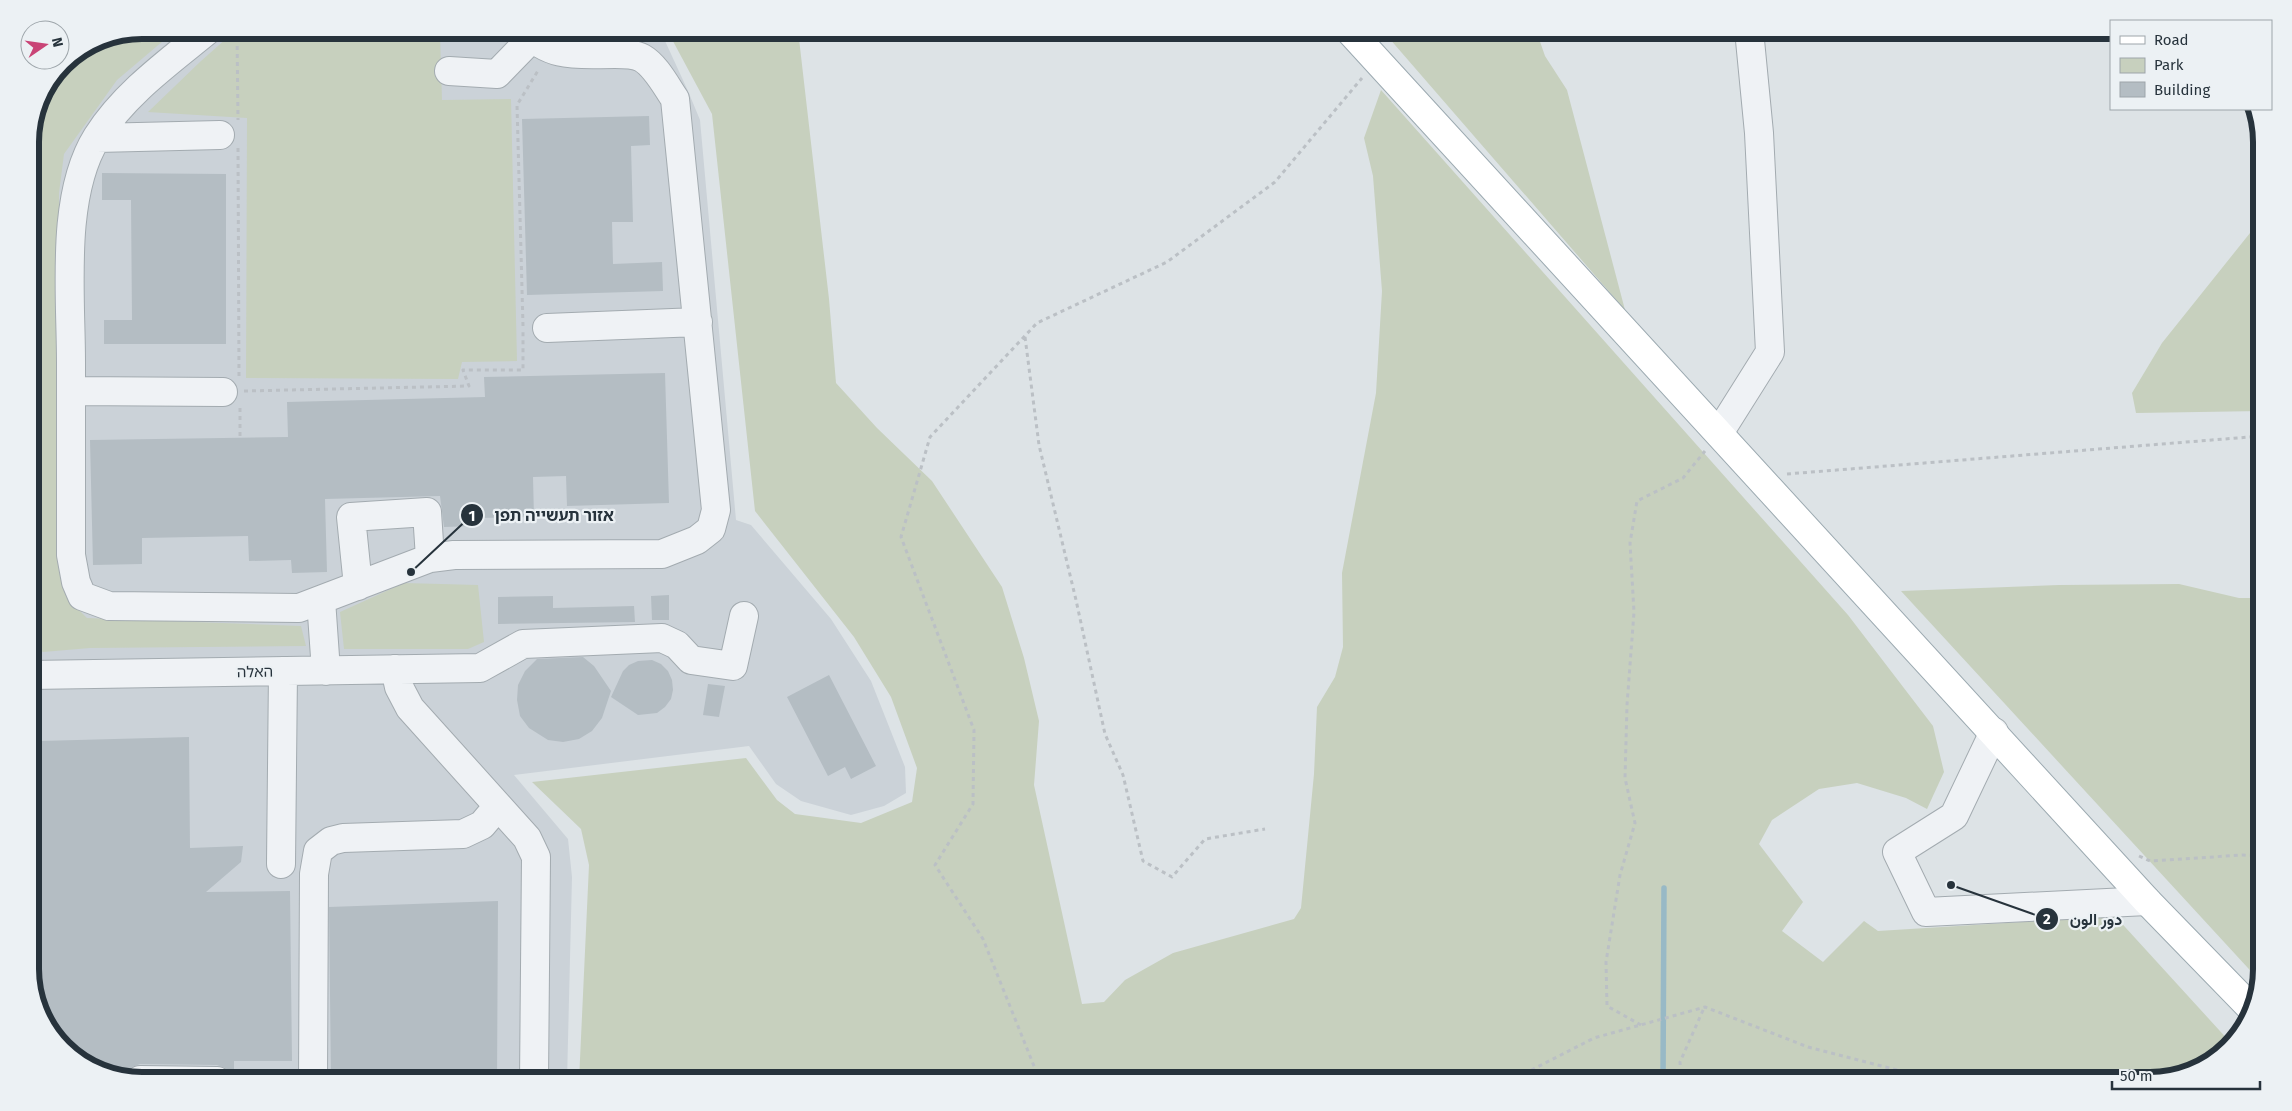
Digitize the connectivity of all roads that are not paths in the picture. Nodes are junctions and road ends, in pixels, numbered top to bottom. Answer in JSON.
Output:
{"nodes":[{"id":1,"x":197,"y":39,"type":"edge"},
{"id":2,"x":1357,"y":39,"type":"edge"},
{"id":3,"x":1750,"y":39,"type":"edge"},
{"id":4,"x":535,"y":40,"type":"edge"},
{"id":5,"x":448,"y":71,"type":"dead end"},
{"id":6,"x":232,"y":137,"type":"road end"},
{"id":7,"x":97,"y":138,"type":"junction"},
{"id":8,"x":698,"y":322,"type":"junction"},
{"id":9,"x":547,"y":328,"type":"dead end"},
{"id":10,"x":71,"y":391,"type":"junction"},
{"id":11,"x":231,"y":392,"type":"road end"},
{"id":12,"x":1719,"y":433,"type":"junction"},
{"id":13,"x":430,"y":558,"type":"junction"},
{"id":14,"x":358,"y":586,"type":"junction"},
{"id":15,"x":321,"y":600,"type":"junction"},
{"id":16,"x":744,"y":616,"type":"dead end"},
{"id":17,"x":395,"y":669,"type":"junction"},
{"id":18,"x":283,"y":671,"type":"junction"},
{"id":19,"x":326,"y":671,"type":"junction"},
{"id":20,"x":39,"y":675,"type":"edge"},
{"id":21,"x":1994,"y":732,"type":"junction"},
{"id":22,"x":498,"y":806,"type":"junction"},
{"id":23,"x":281,"y":864,"type":"dead end"},
{"id":24,"x":2147,"y":900,"type":"junction"},
{"id":25,"x":2247,"y":1005,"type":"edge"},
{"id":26,"x":312,"y":1072,"type":"edge"},
{"id":27,"x":534,"y":1072,"type":"edge"}],
"edges":[{"from":1,"to":7,"type":"street"},
{"from":2,"to":12,"type":"main road"},
{"from":3,"to":12,"type":"street"},
{"from":4,"to":5,"type":"street"},
{"from":4,"to":8,"type":"street"},
{"from":6,"to":7,"type":"street"},
{"from":7,"to":10,"type":"street"},
{"from":8,"to":9,"type":"street"},
{"from":8,"to":13,"type":"street"},
{"from":10,"to":11,"type":"street"},
{"from":10,"to":15,"type":"street"},
{"from":12,"to":21,"type":"main road"},
{"from":13,"to":14,"type":"street"},
{"from":13,"to":14,"type":"street"},
{"from":14,"to":15,"type":"street"},
{"from":15,"to":19,"type":"street"},
{"from":16,"to":17,"type":"street","name":"האלה"},
{"from":17,"to":19,"type":"street","name":"האלה"},
{"from":17,"to":22,"type":"street"},
{"from":18,"to":19,"type":"street","name":"האלה"},
{"from":18,"to":20,"type":"street","name":"האלה"},
{"from":18,"to":23,"type":"street"},
{"from":21,"to":24,"type":"main road"},
{"from":21,"to":24,"type":"street"},
{"from":22,"to":26,"type":"street"},
{"from":22,"to":27,"type":"street"},
{"from":24,"to":25,"type":"main road"}]}
